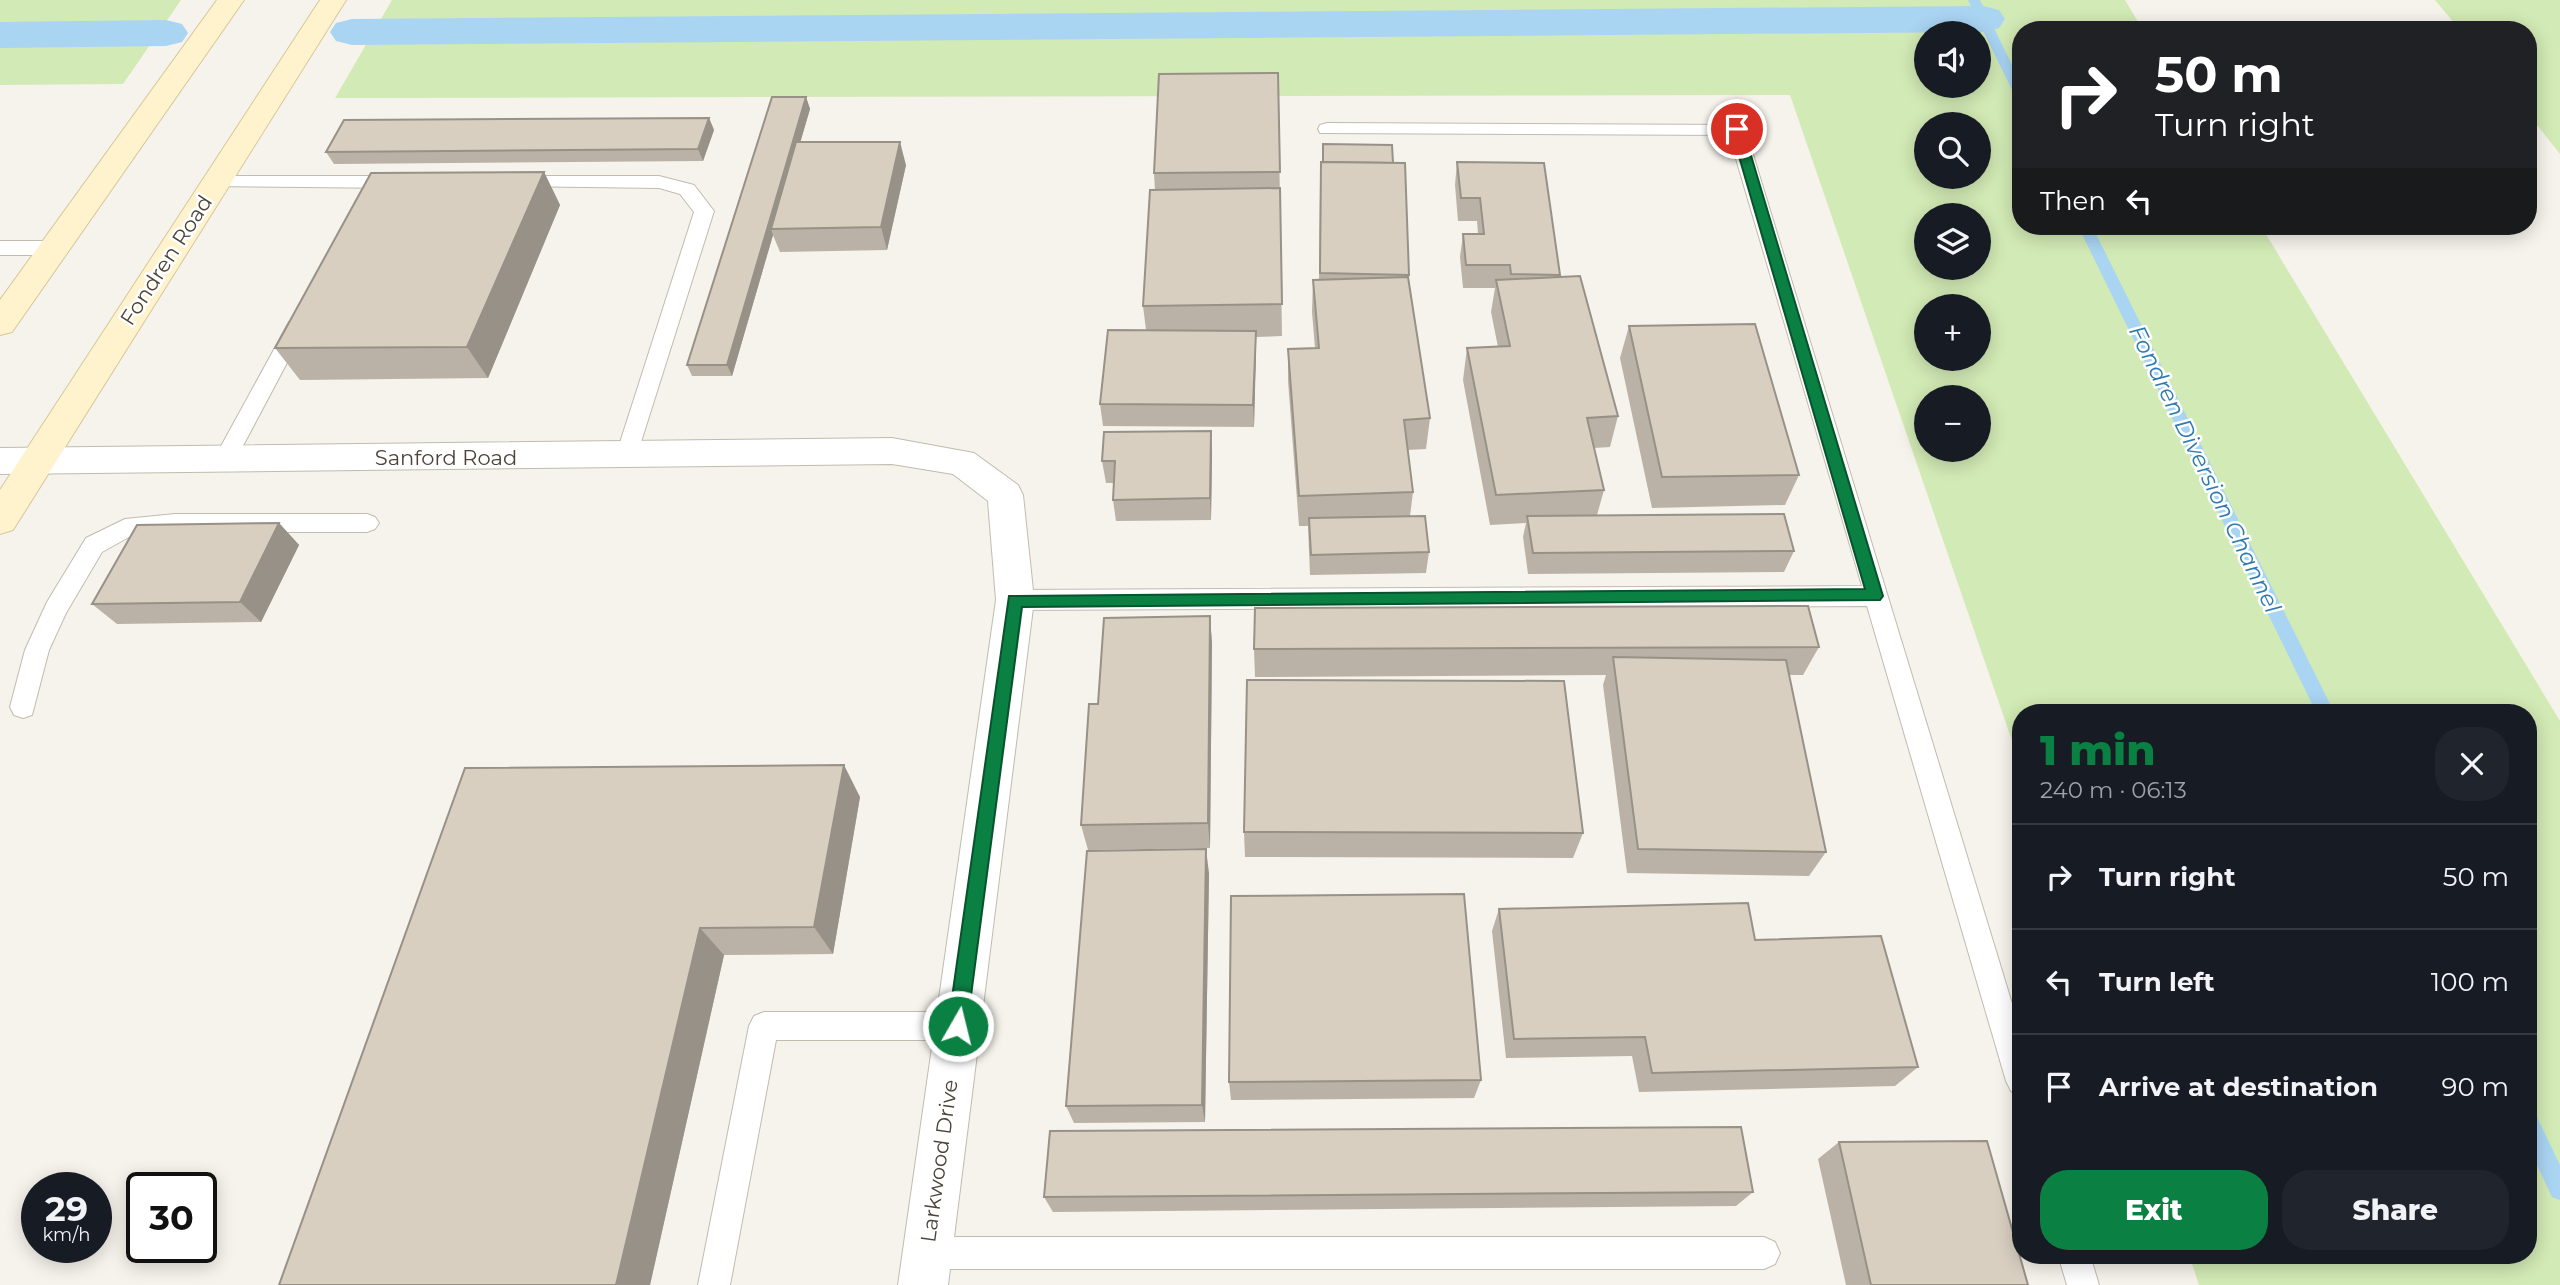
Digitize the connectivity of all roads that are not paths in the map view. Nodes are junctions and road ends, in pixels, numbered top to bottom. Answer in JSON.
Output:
{"nodes":[{"id":1,"x":232,"y":0,"type":"edge"},
{"id":2,"x":333,"y":0,"type":"edge"},
{"id":3,"x":1327,"y":129,"type":"dead end"},
{"id":4,"x":216,"y":182,"type":"junction"},
{"id":5,"x":500,"y":182,"type":"edge"},
{"id":6,"x":376,"y":199,"type":"edge"},
{"id":7,"x":0,"y":248,"type":"edge"},
{"id":8,"x":54,"y":248,"type":"junction"},
{"id":9,"x":304,"y":314,"type":"edge"},
{"id":10,"x":0,"y":324,"type":"edge"},
{"id":11,"x":892,"y":451,"type":"joint"},
{"id":12,"x":627,"y":456,"type":"junction"},
{"id":13,"x":225,"y":459,"type":"junction"},
{"id":14,"x":38,"y":460,"type":"junction"},
{"id":15,"x":0,"y":461,"type":"edge"},
{"id":16,"x":0,"y":520,"type":"edge"},
{"id":17,"x":367,"y":523,"type":"dead end"},
{"id":18,"x":1875,"y":596,"type":"junction"},
{"id":19,"x":1015,"y":600,"type":"junction"},
{"id":20,"x":23,"y":707,"type":"dead end"},
{"id":21,"x":958,"y":1026,"type":"junction"},
{"id":22,"x":2012,"y":1051,"type":"edge"},
{"id":23,"x":1764,"y":1253,"type":"dead end"},
{"id":24,"x":2077,"y":1264,"type":"edge"},
{"id":25,"x":925,"y":1269,"type":"edge"},
{"id":26,"x":714,"y":1285,"type":"edge"},
{"id":27,"x":2083,"y":1285,"type":"edge"}],
"edges":[{"from":1,"to":8,"type":"main road"},
{"from":2,"to":4,"type":"main road","name":"Fondren Road"},
{"from":3,"to":18,"type":"lane"},
{"from":4,"to":6,"type":"lane"},
{"from":4,"to":14,"type":"main road","name":"Fondren Road"},
{"from":5,"to":12,"type":"lane"},
{"from":7,"to":8,"type":"lane"},
{"from":8,"to":10,"type":"main road"},
{"from":9,"to":13,"type":"lane"},
{"from":11,"to":12,"type":"street","name":"Sanford Road"},
{"from":11,"to":19,"type":"street","name":"Larkwood Drive"},
{"from":12,"to":13,"type":"street","name":"Sanford Road"},
{"from":13,"to":14,"type":"street","name":"Sanford Road"},
{"from":14,"to":15,"type":"street","name":"Sanford Road"},
{"from":14,"to":16,"type":"main road","name":"Fondren Road"},
{"from":17,"to":20,"type":"lane"},
{"from":18,"to":19,"type":"lane"},
{"from":18,"to":22,"type":"lane"},
{"from":19,"to":21,"type":"street","name":"Larkwood Drive"},
{"from":21,"to":25,"type":"street","name":"Larkwood Drive"},
{"from":21,"to":26,"type":"lane"},
{"from":23,"to":25,"type":"lane"},
{"from":24,"to":27,"type":"lane"}]}
